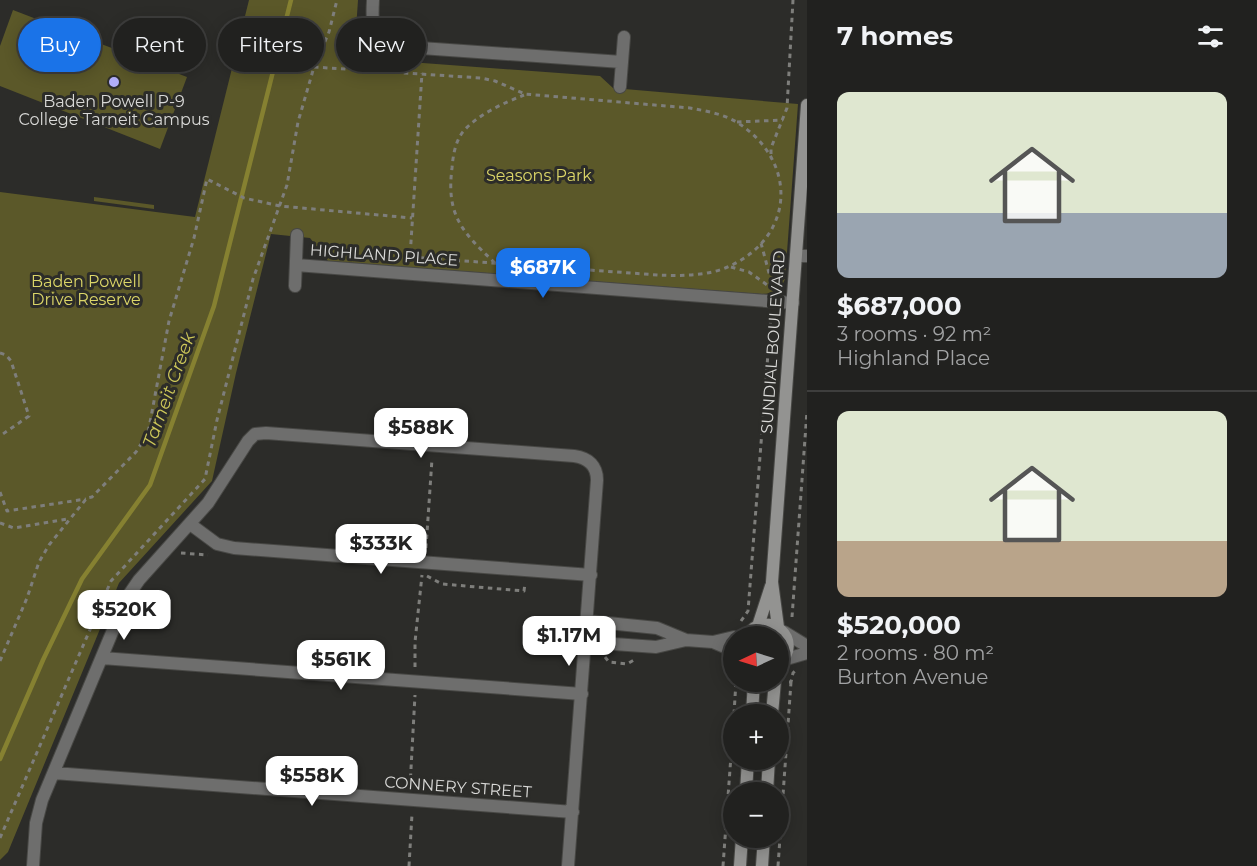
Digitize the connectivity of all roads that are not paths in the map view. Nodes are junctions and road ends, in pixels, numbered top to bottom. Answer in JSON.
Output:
{"nodes":[{"id":1,"x":373,"y":0,"type":"edge"},
{"id":2,"x":624,"y":37,"type":"dead end"},
{"id":3,"x":622,"y":62,"type":"junction"},
{"id":4,"x":620,"y":87,"type":"dead end"},
{"id":5,"x":807,"y":105,"type":"edge"},
{"id":6,"x":805,"y":146,"type":"edge"},
{"id":7,"x":297,"y":235,"type":"dead end"},
{"id":8,"x":802,"y":256,"type":"edge"},
{"id":9,"x":296,"y":265,"type":"junction"},
{"id":10,"x":295,"y":286,"type":"dead end"},
{"id":11,"x":793,"y":303,"type":"junction"},
{"id":12,"x":190,"y":524,"type":"junction"},
{"id":13,"x":591,"y":575,"type":"junction"},
{"id":14,"x":772,"y":582,"type":"junction"},
{"id":15,"x":588,"y":621,"type":"junction"},
{"id":16,"x":638,"y":626,"type":"junction"},
{"id":17,"x":747,"y":626,"type":"edge"},
{"id":18,"x":780,"y":626,"type":"edge"},
{"id":19,"x":789,"y":636,"type":"edge"},
{"id":20,"x":723,"y":639,"type":"edge"},
{"id":21,"x":686,"y":640,"type":"junction"},
{"id":22,"x":586,"y":642,"type":"junction"},
{"id":23,"x":713,"y":642,"type":"junction"},
{"id":24,"x":636,"y":646,"type":"junction"},
{"id":25,"x":723,"y":646,"type":"edge"},
{"id":26,"x":805,"y":647,"type":"edge"},
{"id":27,"x":102,"y":658,"type":"junction"},
{"id":28,"x":789,"y":658,"type":"edge"},
{"id":29,"x":582,"y":694,"type":"junction"},
{"id":30,"x":54,"y":773,"type":"junction"},
{"id":31,"x":573,"y":812,"type":"junction"},
{"id":32,"x":741,"y":848,"type":"edge"},
{"id":33,"x":763,"y":848,"type":"edge"},
{"id":34,"x":33,"y":866,"type":"edge"},
{"id":35,"x":568,"y":866,"type":"edge"},
{"id":36,"x":740,"y":866,"type":"edge"},
{"id":37,"x":762,"y":866,"type":"edge"}],
"edges":[{"from":1,"to":3,"type":"street"},
{"from":2,"to":3,"type":"street"},
{"from":3,"to":4,"type":"street"},
{"from":5,"to":6,"type":"street","name":"SUNDIAL BOULEVARD"},
{"from":6,"to":8,"type":"street","name":"SUNDIAL BOULEVARD"},
{"from":7,"to":9,"type":"street","name":"HIGHLAND PLACE"},
{"from":8,"to":11,"type":"street","name":"SUNDIAL BOULEVARD"},
{"from":9,"to":10,"type":"street","name":"HIGHLAND PLACE"},
{"from":9,"to":11,"type":"street","name":"HIGHLAND PLACE"},
{"from":11,"to":14,"type":"street","name":"SUNDIAL BOULEVARD"},
{"from":12,"to":13,"type":"street"},
{"from":12,"to":13,"type":"street"},
{"from":12,"to":27,"type":"street"},
{"from":13,"to":15,"type":"street"},
{"from":14,"to":17,"type":"street","name":"SUNDIAL BOULEVARD"},
{"from":14,"to":18,"type":"street","name":"SUNDIAL BOULEVARD"},
{"from":15,"to":16,"type":"street"},
{"from":15,"to":22,"type":"street"},
{"from":16,"to":21,"type":"street"},
{"from":16,"to":24,"type":"street"},
{"from":19,"to":26,"type":"street"},
{"from":20,"to":23,"type":"street"},
{"from":21,"to":23,"type":"street"},
{"from":21,"to":24,"type":"street"},
{"from":22,"to":24,"type":"street"},
{"from":22,"to":29,"type":"street"},
{"from":23,"to":25,"type":"street"},
{"from":26,"to":28,"type":"street"},
{"from":27,"to":29,"type":"street"},
{"from":27,"to":30,"type":"street"},
{"from":29,"to":31,"type":"street"},
{"from":30,"to":31,"type":"street","name":"CONNERY STREET"},
{"from":30,"to":34,"type":"street"},
{"from":31,"to":35,"type":"street"},
{"from":32,"to":36,"type":"street"},
{"from":33,"to":37,"type":"street"}]}
